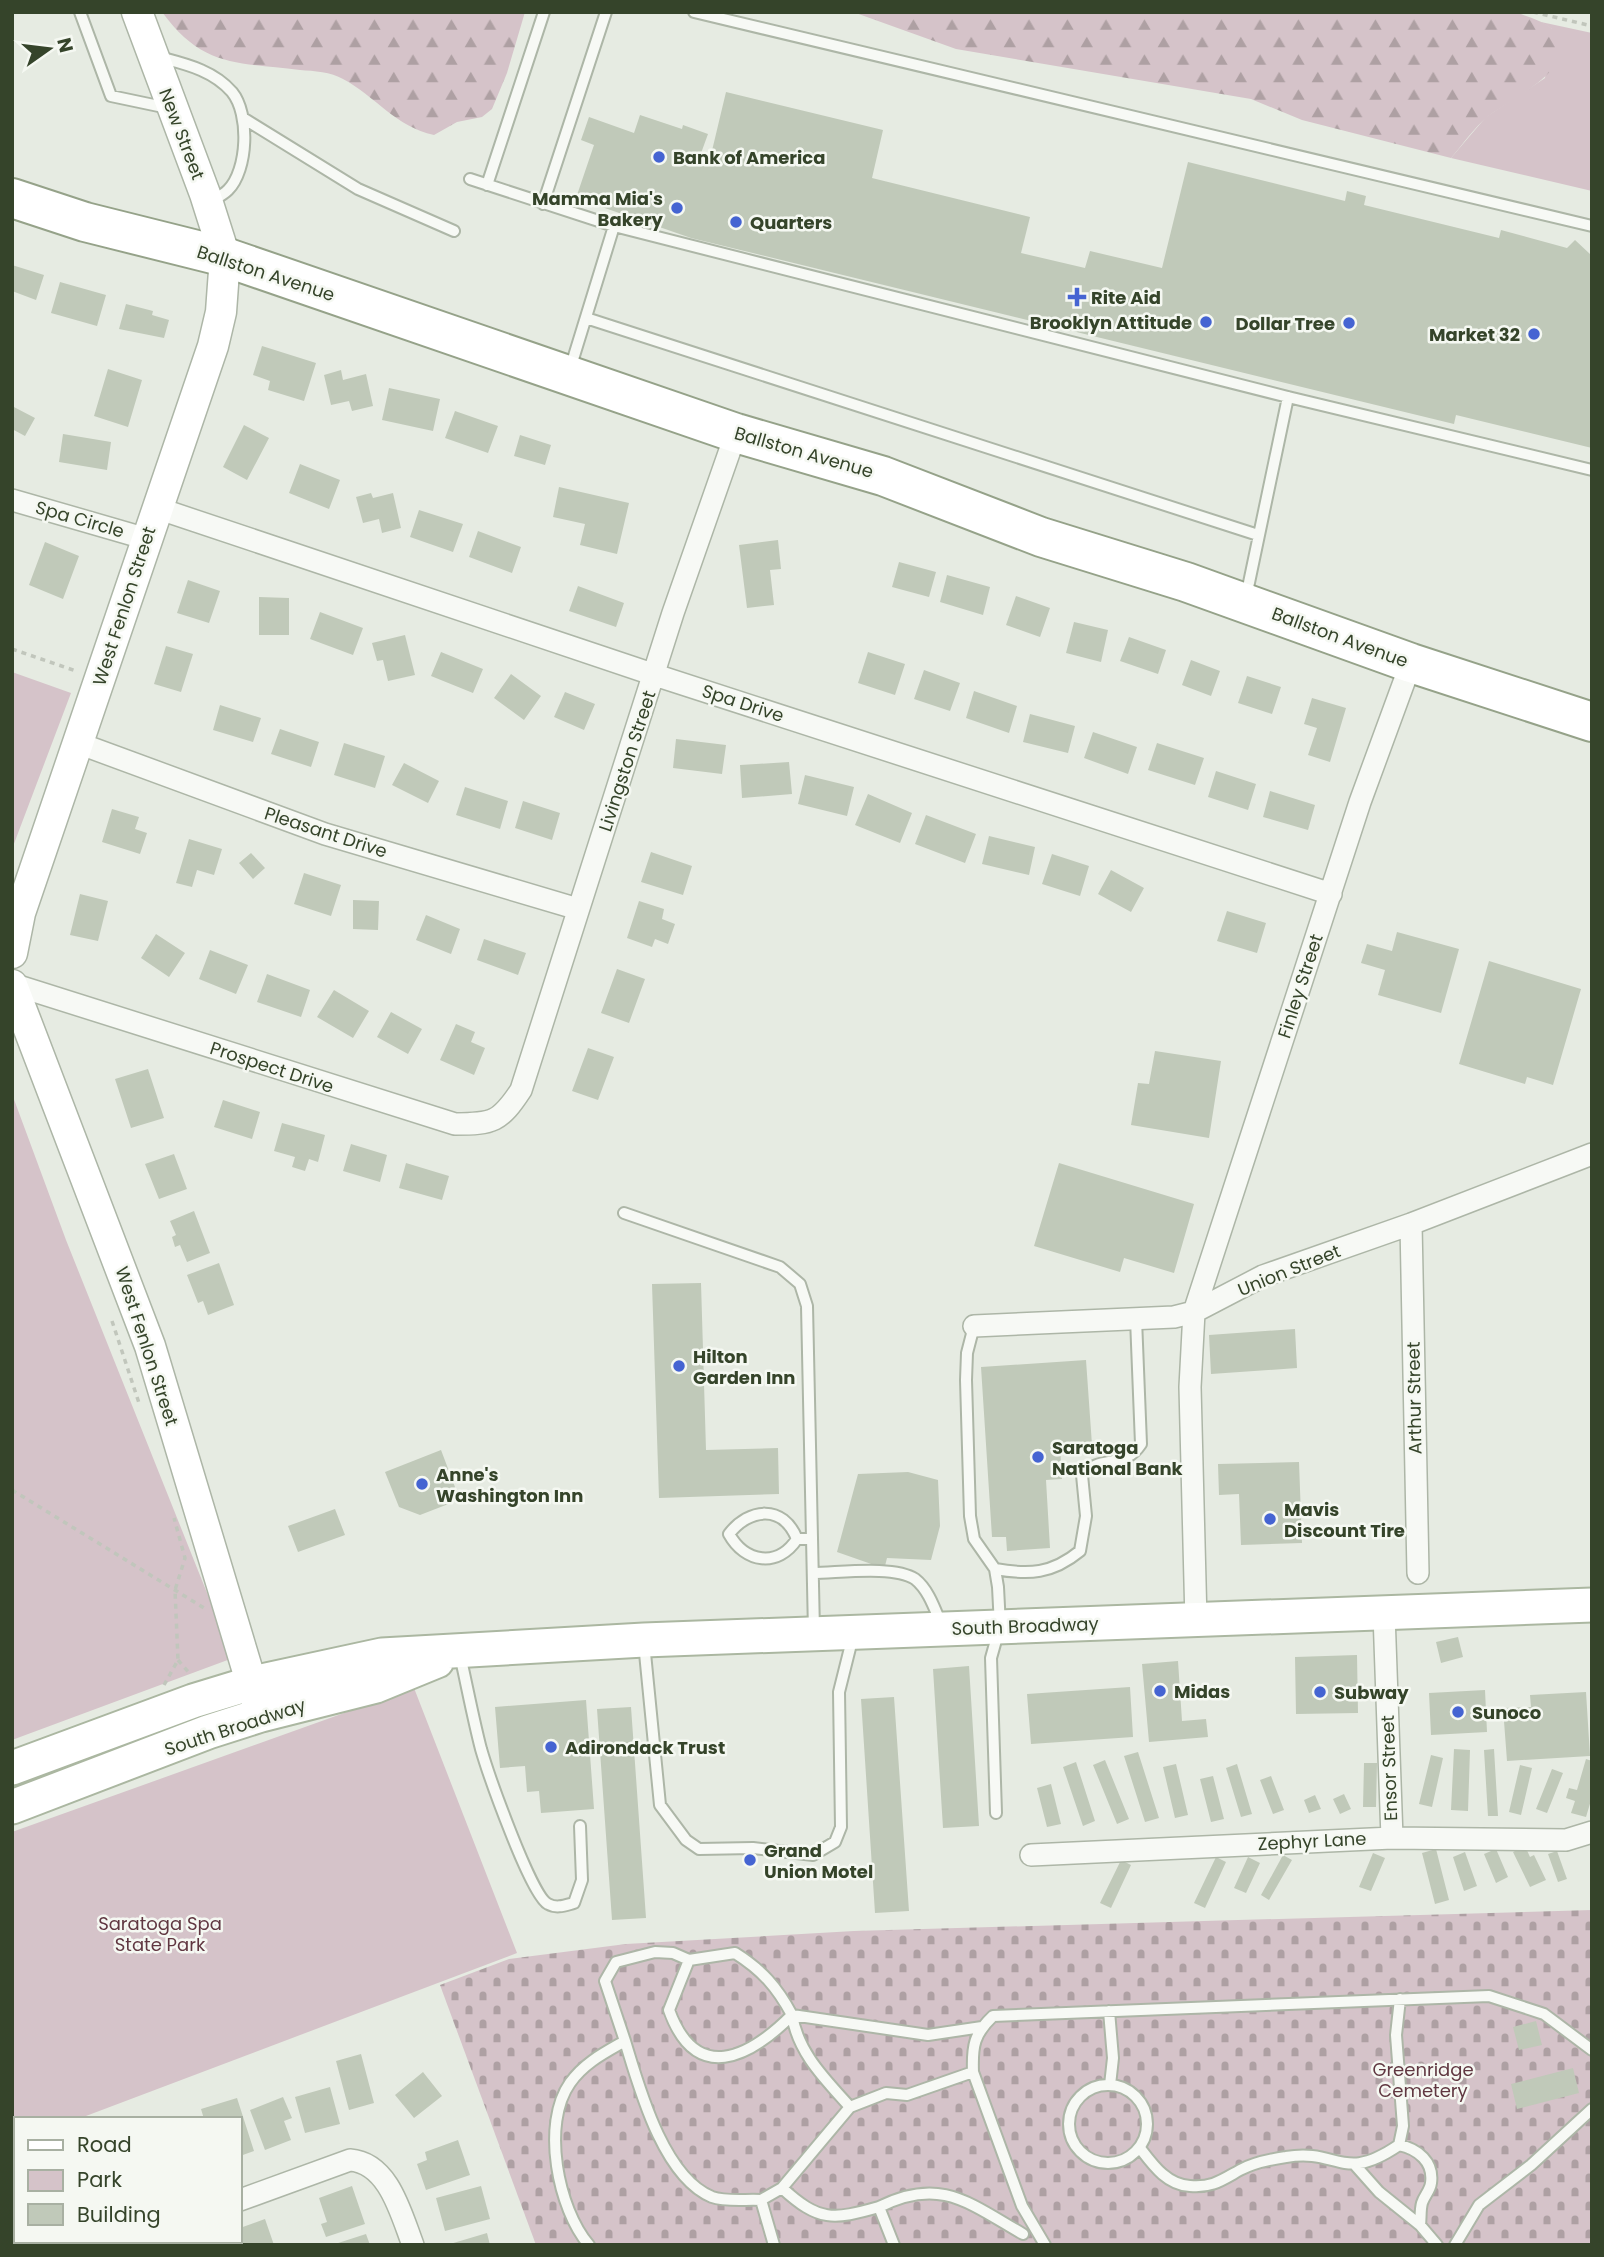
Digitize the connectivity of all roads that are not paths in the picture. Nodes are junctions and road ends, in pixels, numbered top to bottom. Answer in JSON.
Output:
{"nodes":[{"id":1,"x":80,"y":12,"type":"edge"},
{"id":2,"x":137,"y":12,"type":"edge"},
{"id":3,"x":544,"y":12,"type":"edge"},
{"id":4,"x":606,"y":12,"type":"edge"},
{"id":5,"x":694,"y":12,"type":"edge"},
{"id":6,"x":153,"y":56,"type":"junction"},
{"id":7,"x":173,"y":109,"type":"junction"},
{"id":8,"x":243,"y":118,"type":"junction"},
{"id":9,"x":470,"y":179,"type":"dead end"},
{"id":10,"x":487,"y":185,"type":"junction"},
{"id":11,"x":12,"y":198,"type":"edge"},
{"id":12,"x":208,"y":204,"type":"junction"},
{"id":13,"x":543,"y":204,"type":"junction"},
{"id":14,"x":614,"y":226,"type":"junction"},
{"id":15,"x":1592,"y":226,"type":"edge"},
{"id":16,"x":454,"y":231,"type":"dead end"},
{"id":17,"x":225,"y":257,"type":"junction"},
{"id":18,"x":586,"y":318,"type":"junction"},
{"id":19,"x":568,"y":375,"type":"junction"},
{"id":20,"x":1288,"y":397,"type":"junction"},
{"id":21,"x":736,"y":433,"type":"junction"},
{"id":22,"x":1592,"y":470,"type":"edge"},
{"id":23,"x":12,"y":500,"type":"edge"},
{"id":24,"x":156,"y":508,"type":"junction"},
{"id":25,"x":1258,"y":535,"type":"junction"},
{"id":26,"x":147,"y":539,"type":"junction"},
{"id":27,"x":1245,"y":603,"type":"junction"},
{"id":28,"x":1411,"y":663,"type":"junction"},
{"id":29,"x":655,"y":675,"type":"junction"},
{"id":30,"x":1592,"y":722,"type":"edge"},
{"id":31,"x":78,"y":743,"type":"junction"},
{"id":32,"x":1331,"y":894,"type":"junction"},
{"id":33,"x":578,"y":909,"type":"junction"},
{"id":34,"x":12,"y":954,"type":"edge"},
{"id":35,"x":12,"y":984,"type":"edge"},
{"id":36,"x":521,"y":1090,"type":"joint"},
{"id":37,"x":1592,"y":1154,"type":"edge"},
{"id":38,"x":624,"y":1213,"type":"dead end"},
{"id":39,"x":1411,"y":1224,"type":"junction"},
{"id":40,"x":1194,"y":1311,"type":"junction"},
{"id":41,"x":1136,"y":1319,"type":"junction"},
{"id":42,"x":974,"y":1326,"type":"joint"},
{"id":43,"x":797,"y":1539,"type":"junction"},
{"id":44,"x":812,"y":1539,"type":"junction"},
{"id":45,"x":995,"y":1569,"type":"junction"},
{"id":46,"x":813,"y":1573,"type":"junction"},
{"id":47,"x":1418,"y":1573,"type":"dead end"},
{"id":48,"x":1592,"y":1605,"type":"edge"},
{"id":49,"x":1384,"y":1614,"type":"junction"},
{"id":50,"x":1196,"y":1621,"type":"junction"},
{"id":51,"x":1000,"y":1626,"type":"junction"},
{"id":52,"x":942,"y":1628,"type":"junction"},
{"id":53,"x":855,"y":1632,"type":"junction"},
{"id":54,"x":814,"y":1634,"type":"junction"},
{"id":55,"x":644,"y":1640,"type":"junction"},
{"id":56,"x":459,"y":1652,"type":"junction"},
{"id":57,"x":252,"y":1683,"type":"junction"},
{"id":58,"x":261,"y":1715,"type":"junction"},
{"id":59,"x":12,"y":1768,"type":"edge"},
{"id":60,"x":12,"y":1807,"type":"edge"},
{"id":61,"x":996,"y":1813,"type":"dead end"},
{"id":62,"x":580,"y":1826,"type":"dead end"},
{"id":63,"x":1592,"y":1832,"type":"edge"},
{"id":64,"x":1392,"y":1838,"type":"junction"},
{"id":65,"x":1031,"y":1855,"type":"dead end"},
{"id":66,"x":689,"y":1960,"type":"junction"},
{"id":67,"x":1400,"y":1999,"type":"junction"},
{"id":68,"x":1109,"y":2011,"type":"junction"},
{"id":69,"x":792,"y":2015,"type":"junction"},
{"id":70,"x":982,"y":2026,"type":"junction"},
{"id":71,"x":625,"y":2041,"type":"junction"},
{"id":72,"x":1592,"y":2050,"type":"edge"},
{"id":73,"x":973,"y":2072,"type":"junction"},
{"id":74,"x":1110,"y":2085,"type":"junction"},
{"id":75,"x":850,"y":2107,"type":"junction"},
{"id":76,"x":1592,"y":2110,"type":"edge"},
{"id":77,"x":1399,"y":2145,"type":"junction"},
{"id":78,"x":1140,"y":2148,"type":"junction"},
{"id":79,"x":1355,"y":2165,"type":"junction"},
{"id":80,"x":782,"y":2188,"type":"junction"},
{"id":81,"x":242,"y":2199,"type":"edge"},
{"id":82,"x":761,"y":2200,"type":"junction"},
{"id":83,"x":879,"y":2207,"type":"junction"},
{"id":84,"x":1031,"y":2222,"type":"junction"},
{"id":85,"x":1420,"y":2225,"type":"junction"},
{"id":86,"x":1023,"y":2234,"type":"junction"},
{"id":87,"x":1015,"y":2244,"type":"edge"},
{"id":88,"x":413,"y":2245,"type":"edge"},
{"id":89,"x":589,"y":2245,"type":"edge"},
{"id":90,"x":774,"y":2245,"type":"edge"},
{"id":91,"x":894,"y":2245,"type":"edge"},
{"id":92,"x":1045,"y":2245,"type":"edge"},
{"id":93,"x":1437,"y":2245,"type":"edge"},
{"id":94,"x":1455,"y":2245,"type":"edge"}],
"edges":[{"from":1,"to":7,"type":"lane"},
{"from":2,"to":6,"type":"street","name":"New Street"},
{"from":3,"to":10,"type":"lane"},
{"from":4,"to":13,"type":"lane"},
{"from":5,"to":15,"type":"lane"},
{"from":6,"to":7,"type":"street","name":"New Street"},
{"from":6,"to":8,"type":"lane"},
{"from":7,"to":12,"type":"street","name":"New Street"},
{"from":8,"to":12,"type":"lane"},
{"from":8,"to":16,"type":"lane"},
{"from":9,"to":10,"type":"lane"},
{"from":10,"to":13,"type":"lane"},
{"from":11,"to":17,"type":"highway","name":"Ballston Avenue"},
{"from":12,"to":17,"type":"street","name":"New Street"},
{"from":13,"to":14,"type":"lane"},
{"from":14,"to":18,"type":"lane"},
{"from":14,"to":20,"type":"lane"},
{"from":17,"to":19,"type":"highway","name":"Ballston Avenue"},
{"from":17,"to":24,"type":"street","name":"West Fenlon Street"},
{"from":18,"to":19,"type":"lane"},
{"from":18,"to":25,"type":"lane"},
{"from":19,"to":21,"type":"highway","name":"Ballston Avenue"},
{"from":20,"to":22,"type":"lane"},
{"from":20,"to":25,"type":"lane"},
{"from":21,"to":27,"type":"highway","name":"Ballston Avenue"},
{"from":21,"to":29,"type":"street","name":"Livingston Street"},
{"from":23,"to":26,"type":"street","name":"Spa Circle"},
{"from":24,"to":26,"type":"street","name":"West Fenlon Street"},
{"from":24,"to":29,"type":"street","name":"Spa Drive"},
{"from":25,"to":27,"type":"lane"},
{"from":26,"to":31,"type":"street","name":"West Fenlon Street"},
{"from":27,"to":28,"type":"highway","name":"Ballston Avenue"},
{"from":28,"to":30,"type":"highway","name":"Ballston Avenue"},
{"from":28,"to":32,"type":"street","name":"Finley Street"},
{"from":29,"to":32,"type":"street","name":"Spa Drive"},
{"from":29,"to":33,"type":"street","name":"Livingston Street"},
{"from":31,"to":33,"type":"street","name":"Pleasant Drive"},
{"from":31,"to":34,"type":"street","name":"West Fenlon Street"},
{"from":32,"to":40,"type":"street","name":"Finley Street"},
{"from":33,"to":36,"type":"street","name":"Livingston Street"},
{"from":35,"to":36,"type":"street","name":"Prospect Drive"},
{"from":35,"to":57,"type":"street","name":"West Fenlon Street"},
{"from":37,"to":39,"type":"street","name":"Union Street"},
{"from":38,"to":44,"type":"lane"},
{"from":39,"to":40,"type":"street","name":"Union Street"},
{"from":39,"to":47,"type":"street","name":"Arthur Street"},
{"from":40,"to":41,"type":"street","name":"Union Street"},
{"from":40,"to":50,"type":"street","name":"Finley Street"},
{"from":41,"to":42,"type":"street","name":"Union Street"},
{"from":41,"to":45,"type":"lane"},
{"from":42,"to":45,"type":"lane"},
{"from":43,"to":43,"type":"lane"},
{"from":43,"to":44,"type":"lane"},
{"from":44,"to":46,"type":"lane"},
{"from":45,"to":51,"type":"lane"},
{"from":46,"to":52,"type":"lane"},
{"from":46,"to":54,"type":"lane"},
{"from":48,"to":49,"type":"main road","name":"South Broadway"},
{"from":49,"to":50,"type":"main road","name":"South Broadway"},
{"from":49,"to":64,"type":"street","name":"Ensor Street"},
{"from":50,"to":51,"type":"main road","name":"South Broadway"},
{"from":51,"to":52,"type":"main road","name":"South Broadway"},
{"from":51,"to":61,"type":"lane"},
{"from":52,"to":53,"type":"main road","name":"South Broadway"},
{"from":53,"to":54,"type":"main road","name":"South Broadway"},
{"from":53,"to":55,"type":"lane"},
{"from":54,"to":55,"type":"main road","name":"South Broadway"},
{"from":55,"to":56,"type":"main road","name":"South Broadway"},
{"from":56,"to":57,"type":"main road","name":"South Broadway"},
{"from":56,"to":58,"type":"main road","name":"South Broadway"},
{"from":56,"to":62,"type":"lane"},
{"from":57,"to":58,"type":"street","name":"West Fenlon Street"},
{"from":57,"to":59,"type":"main road","name":"South Broadway"},
{"from":58,"to":60,"type":"main road","name":"South Broadway"},
{"from":63,"to":64,"type":"street","name":"Zephyr Lane"},
{"from":64,"to":65,"type":"street","name":"Zephyr Lane"},
{"from":66,"to":69,"type":"lane"},
{"from":66,"to":69,"type":"lane"},
{"from":66,"to":71,"type":"lane"},
{"from":67,"to":68,"type":"lane"},
{"from":67,"to":72,"type":"lane"},
{"from":67,"to":77,"type":"lane"},
{"from":68,"to":70,"type":"lane"},
{"from":68,"to":74,"type":"lane"},
{"from":69,"to":70,"type":"lane"},
{"from":69,"to":75,"type":"lane"},
{"from":70,"to":73,"type":"lane"},
{"from":71,"to":82,"type":"lane"},
{"from":71,"to":89,"type":"lane"},
{"from":73,"to":75,"type":"lane"},
{"from":73,"to":84,"type":"lane"},
{"from":74,"to":78,"type":"lane"},
{"from":74,"to":78,"type":"lane"},
{"from":75,"to":80,"type":"lane"},
{"from":76,"to":94,"type":"lane"},
{"from":77,"to":79,"type":"lane"},
{"from":77,"to":85,"type":"lane"},
{"from":78,"to":79,"type":"lane"},
{"from":79,"to":85,"type":"lane"},
{"from":80,"to":82,"type":"lane"},
{"from":80,"to":83,"type":"lane"},
{"from":81,"to":88,"type":"street"},
{"from":82,"to":90,"type":"lane"},
{"from":83,"to":86,"type":"lane"},
{"from":83,"to":91,"type":"lane"},
{"from":84,"to":86,"type":"lane"},
{"from":84,"to":92,"type":"lane"},
{"from":85,"to":93,"type":"lane"},
{"from":86,"to":87,"type":"lane"}]}
